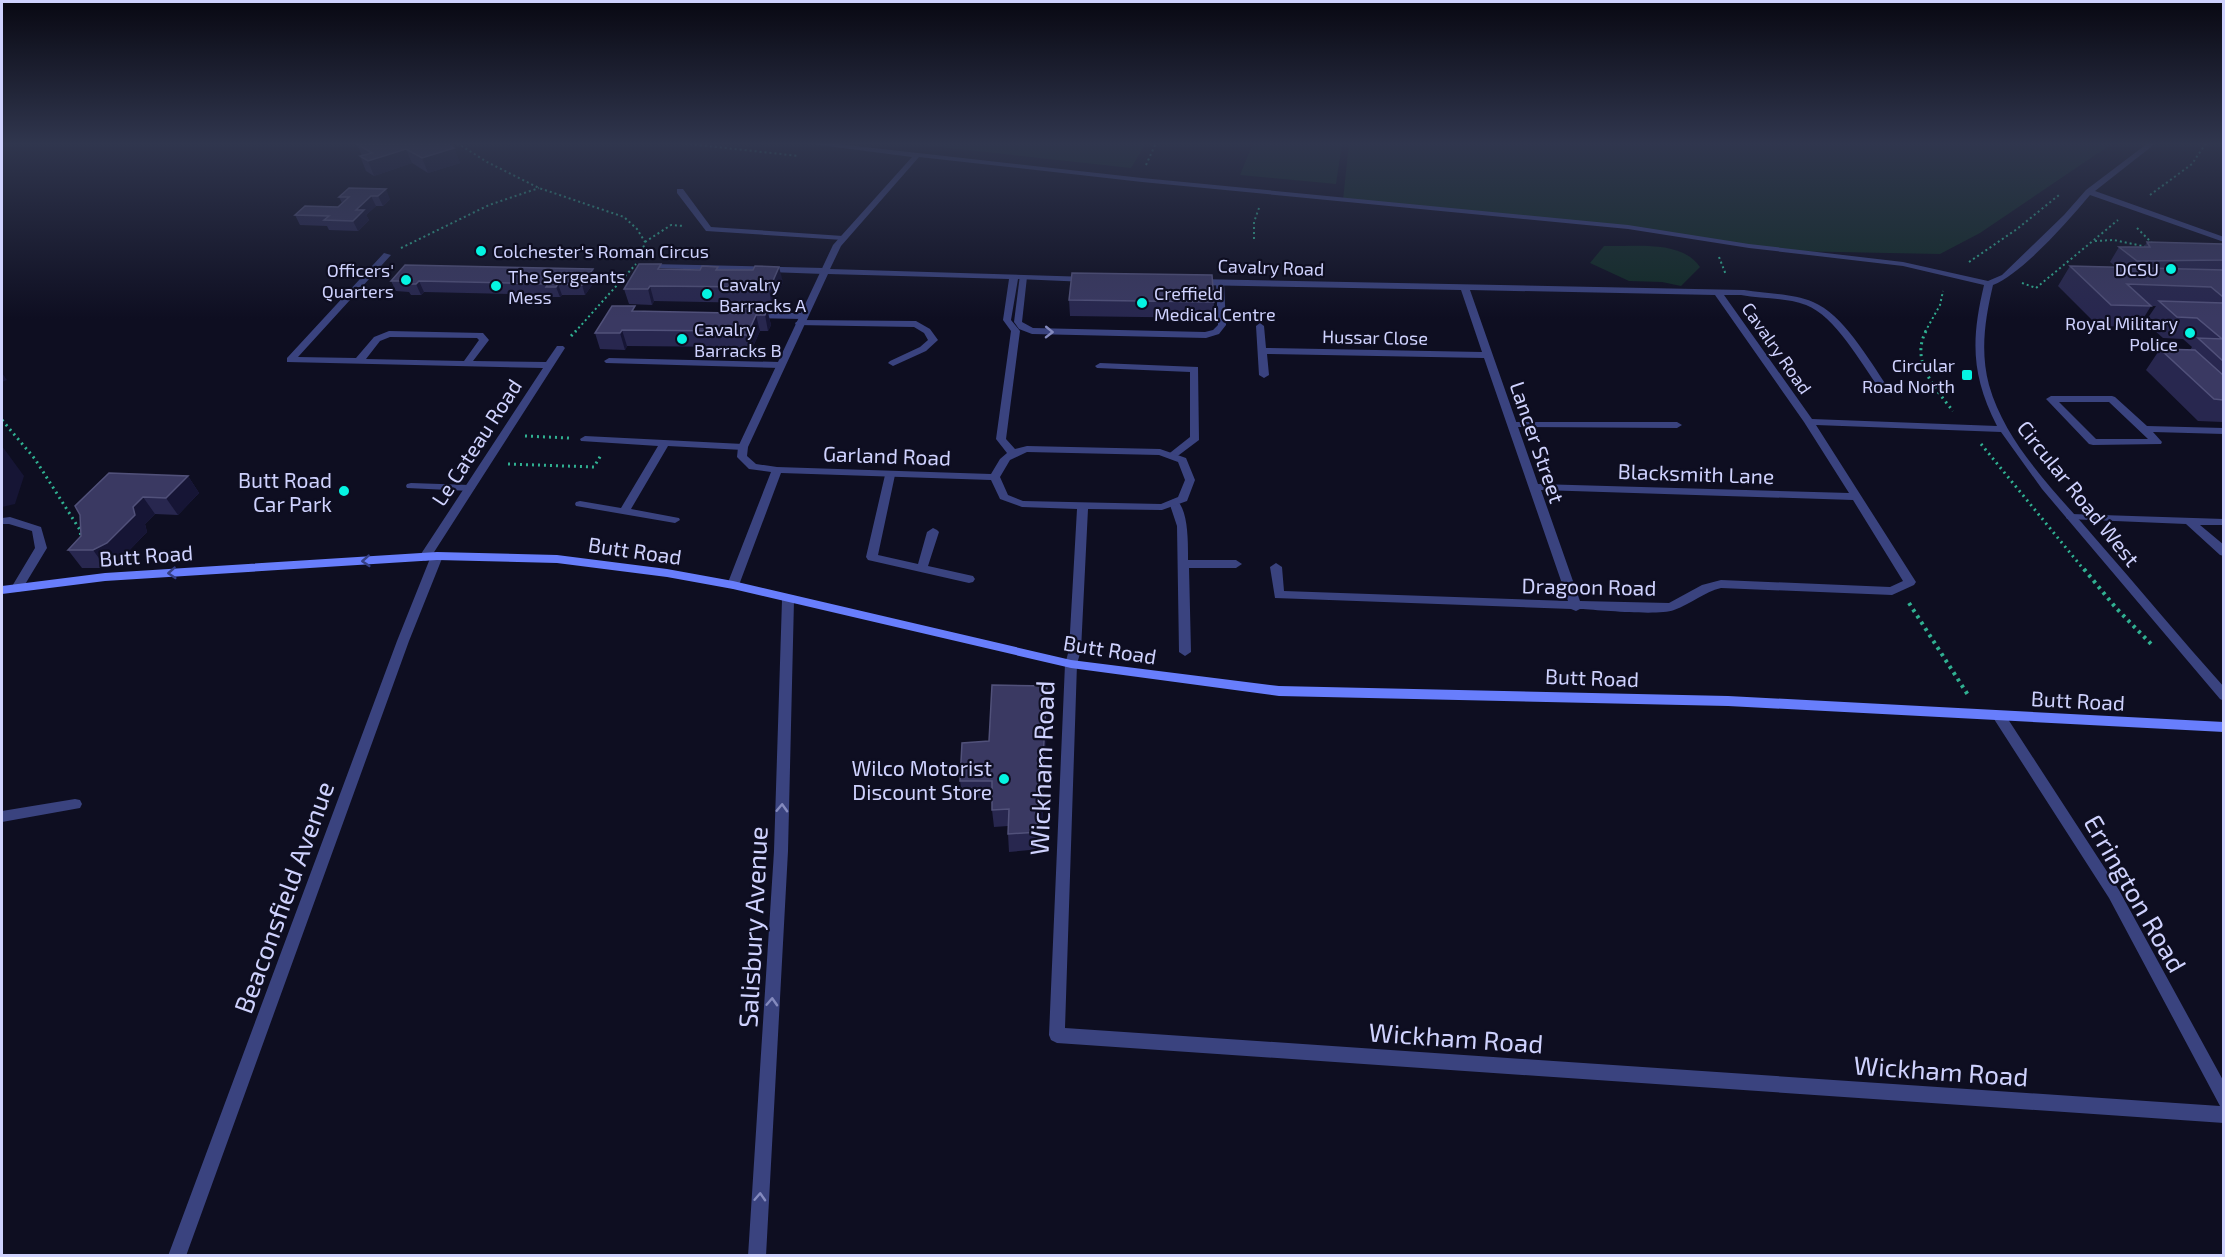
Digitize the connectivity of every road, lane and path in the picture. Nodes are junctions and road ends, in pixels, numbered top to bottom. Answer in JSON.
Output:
{"nodes":[{"id":1,"x":499,"y":202,"type":"edge"},
{"id":2,"x":579,"y":202,"type":"edge"},
{"id":3,"x":688,"y":202,"type":"edge"},
{"id":4,"x":875,"y":202,"type":"edge"},
{"id":5,"x":1371,"y":202,"type":"edge"},
{"id":6,"x":2051,"y":202,"type":"edge"},
{"id":7,"x":2080,"y":202,"type":"edge"},
{"id":8,"x":2121,"y":202,"type":"edge"},
{"id":9,"x":2141,"y":202,"type":"edge"},
{"id":10,"x":2135,"y":206,"type":"junction"},
{"id":11,"x":1259,"y":207,"type":"dead end"},
{"id":12,"x":2121,"y":217,"type":"junction"},
{"id":13,"x":709,"y":229,"type":"junction"},
{"id":14,"x":843,"y":238,"type":"junction"},
{"id":15,"x":1254,"y":239,"type":"dead end"},
{"id":16,"x":2223,"y":240,"type":"edge"},
{"id":17,"x":645,"y":242,"type":"junction"},
{"id":18,"x":2092,"y":242,"type":"junction"},
{"id":19,"x":1717,"y":251,"type":"dead end"},
{"id":20,"x":387,"y":255,"type":"joint"},
{"id":21,"x":655,"y":266,"type":"edge"},
{"id":22,"x":824,"y":271,"type":"junction"},
{"id":23,"x":1949,"y":276,"type":"junction"},
{"id":24,"x":1018,"y":277,"type":"junction"},
{"id":25,"x":1094,"y":279,"type":"edge"},
{"id":26,"x":1185,"y":282,"type":"edge"},
{"id":27,"x":1220,"y":283,"type":"junction"},
{"id":28,"x":1989,"y":284,"type":"junction"},
{"id":29,"x":2036,"y":288,"type":"dead end"},
{"id":30,"x":1465,"y":289,"type":"junction"},
{"id":31,"x":1718,"y":292,"type":"junction"},
{"id":32,"x":1733,"y":293,"type":"junction"},
{"id":33,"x":743,"y":315,"type":"edge"},
{"id":34,"x":800,"y":320,"type":"junction"},
{"id":35,"x":1260,"y":326,"type":"dead end"},
{"id":36,"x":560,"y":348,"type":"joint"},
{"id":37,"x":1262,"y":351,"type":"junction"},
{"id":38,"x":1488,"y":355,"type":"junction"},
{"id":39,"x":358,"y":361,"type":"junction"},
{"id":40,"x":609,"y":361,"type":"dead end"},
{"id":41,"x":467,"y":363,"type":"junction"},
{"id":42,"x":893,"y":363,"type":"dead end"},
{"id":43,"x":550,"y":365,"type":"junction"},
{"id":44,"x":780,"y":365,"type":"junction"},
{"id":45,"x":1100,"y":366,"type":"dead end"},
{"id":46,"x":1264,"y":375,"type":"dead end"},
{"id":47,"x":1882,"y":386,"type":"dead end"},
{"id":48,"x":2,"y":420,"type":"edge"},
{"id":49,"x":1809,"y":422,"type":"junction"},
{"id":50,"x":1513,"y":425,"type":"junction"},
{"id":51,"x":1677,"y":425,"type":"dead end"},
{"id":52,"x":1966,"y":427,"type":"junction"},
{"id":53,"x":2004,"y":429,"type":"junction"},
{"id":54,"x":2144,"y":429,"type":"junction"},
{"id":55,"x":2223,"y":430,"type":"edge"},
{"id":56,"x":504,"y":435,"type":"junction"},
{"id":57,"x":585,"y":438,"type":"joint"},
{"id":58,"x":611,"y":440,"type":"junction"},
{"id":59,"x":665,"y":443,"type":"junction"},
{"id":60,"x":743,"y":447,"type":"junction"},
{"id":61,"x":1012,"y":453,"type":"junction"},
{"id":62,"x":1171,"y":456,"type":"junction"},
{"id":63,"x":486,"y":464,"type":"junction"},
{"id":64,"x":777,"y":470,"type":"junction"},
{"id":65,"x":890,"y":475,"type":"junction"},
{"id":66,"x":995,"y":477,"type":"junction"},
{"id":67,"x":411,"y":486,"type":"dead end"},
{"id":68,"x":1534,"y":487,"type":"junction"},
{"id":69,"x":470,"y":488,"type":"junction"},
{"id":70,"x":1856,"y":497,"type":"junction"},
{"id":71,"x":1174,"y":502,"type":"junction"},
{"id":72,"x":580,"y":504,"type":"dead end"},
{"id":73,"x":1083,"y":505,"type":"junction"},
{"id":74,"x":626,"y":510,"type":"junction"},
{"id":75,"x":2072,"y":517,"type":"junction"},
{"id":76,"x":675,"y":520,"type":"dead end"},
{"id":77,"x":2,"y":521,"type":"edge"},
{"id":78,"x":2189,"y":521,"type":"junction"},
{"id":79,"x":2223,"y":522,"type":"edge"},
{"id":80,"x":933,"y":532,"type":"dead end"},
{"id":81,"x":82,"y":548,"type":"edge"},
{"id":82,"x":2223,"y":552,"type":"edge"},
{"id":83,"x":431,"y":557,"type":"junction"},
{"id":84,"x":1183,"y":564,"type":"junction"},
{"id":85,"x":1236,"y":564,"type":"dead end"},
{"id":86,"x":1276,"y":567,"type":"dead end"},
{"id":87,"x":921,"y":568,"type":"junction"},
{"id":88,"x":969,"y":579,"type":"dead end"},
{"id":89,"x":733,"y":585,"type":"junction"},
{"id":90,"x":1899,"y":587,"type":"junction"},
{"id":91,"x":17,"y":588,"type":"junction"},
{"id":92,"x":2,"y":590,"type":"edge"},
{"id":93,"x":788,"y":600,"type":"junction"},
{"id":94,"x":1576,"y":607,"type":"junction"},
{"id":95,"x":2156,"y":650,"type":"dead end"},
{"id":96,"x":1185,"y":652,"type":"dead end"},
{"id":97,"x":1071,"y":664,"type":"junction"},
{"id":98,"x":1969,"y":696,"type":"dead end"},
{"id":99,"x":2223,"y":696,"type":"edge"},
{"id":100,"x":1999,"y":716,"type":"junction"},
{"id":101,"x":2223,"y":727,"type":"edge"},
{"id":102,"x":75,"y":804,"type":"dead end"},
{"id":103,"x":2,"y":817,"type":"edge"},
{"id":104,"x":2223,"y":1100,"type":"edge"},
{"id":105,"x":2223,"y":1115,"type":"edge"},
{"id":106,"x":177,"y":1256,"type":"edge"},
{"id":107,"x":757,"y":1256,"type":"edge"}],
"edges":[{"from":1,"to":20,"type":"path"},
{"from":2,"to":17,"type":"path"},
{"from":3,"to":13,"type":"street"},
{"from":4,"to":14,"type":"street"},
{"from":5,"to":23,"type":"street"},
{"from":6,"to":23,"type":"path"},
{"from":7,"to":28,"type":"street"},
{"from":8,"to":10,"type":"street"},
{"from":9,"to":10,"type":"path"},
{"from":10,"to":12,"type":"path"},
{"from":10,"to":16,"type":"street"},
{"from":11,"to":15,"type":"path"},
{"from":12,"to":18,"type":"path"},
{"from":12,"to":18,"type":"path"},
{"from":13,"to":14,"type":"street"},
{"from":13,"to":17,"type":"path"},
{"from":14,"to":22,"type":"street"},
{"from":17,"to":36,"type":"path"},
{"from":18,"to":29,"type":"path"},
{"from":19,"to":32,"type":"path"},
{"from":20,"to":39,"type":"street"},
{"from":21,"to":22,"type":"street"},
{"from":22,"to":24,"type":"street"},
{"from":22,"to":34,"type":"street"},
{"from":23,"to":28,"type":"street"},
{"from":23,"to":52,"type":"path"},
{"from":24,"to":25,"type":"street"},
{"from":24,"to":27,"type":"street","one_way":true},
{"from":24,"to":61,"type":"street"},
{"from":26,"to":27,"type":"street","name":"Cavalry Road"},
{"from":27,"to":30,"type":"street","name":"Cavalry Road"},
{"from":28,"to":53,"type":"street","name":"Circular Road West"},
{"from":30,"to":31,"type":"street","name":"Cavalry Road"},
{"from":30,"to":38,"type":"street","name":"Lancer Street"},
{"from":31,"to":32,"type":"street","name":"Cavalry Road"},
{"from":31,"to":49,"type":"street","name":"Cavalry Road"},
{"from":32,"to":47,"type":"street","name":"Cavalry Road"},
{"from":33,"to":34,"type":"street"},
{"from":34,"to":42,"type":"street"},
{"from":34,"to":44,"type":"street"},
{"from":35,"to":37,"type":"street"},
{"from":36,"to":43,"type":"street","name":"Le Cateau Road"},
{"from":37,"to":38,"type":"street","name":"Hussar Close"},
{"from":37,"to":46,"type":"street"},
{"from":38,"to":50,"type":"street","name":"Lancer Street"},
{"from":39,"to":41,"type":"street"},
{"from":39,"to":41,"type":"street"},
{"from":40,"to":44,"type":"street"},
{"from":41,"to":43,"type":"street"},
{"from":43,"to":56,"type":"street","name":"Le Cateau Road"},
{"from":44,"to":60,"type":"street"},
{"from":45,"to":62,"type":"street"},
{"from":48,"to":81,"type":"path"},
{"from":49,"to":52,"type":"street"},
{"from":49,"to":70,"type":"street"},
{"from":50,"to":51,"type":"street"},
{"from":50,"to":68,"type":"street","name":"Lancer Street"},
{"from":52,"to":53,"type":"street"},
{"from":52,"to":95,"type":"path"},
{"from":53,"to":75,"type":"street","name":"Circular Road West"},
{"from":54,"to":54,"type":"street"},
{"from":54,"to":55,"type":"street"},
{"from":56,"to":57,"type":"path"},
{"from":56,"to":63,"type":"street","name":"Le Cateau Road"},
{"from":57,"to":58,"type":"street"},
{"from":58,"to":59,"type":"street"},
{"from":58,"to":63,"type":"path"},
{"from":59,"to":60,"type":"street"},
{"from":59,"to":74,"type":"street"},
{"from":60,"to":64,"type":"street","name":"Garland Road"},
{"from":61,"to":62,"type":"street"},
{"from":61,"to":66,"type":"street"},
{"from":62,"to":71,"type":"street"},
{"from":63,"to":69,"type":"street","name":"Le Cateau Road"},
{"from":64,"to":65,"type":"street","name":"Garland Road"},
{"from":64,"to":89,"type":"street"},
{"from":65,"to":66,"type":"street","name":"Garland Road"},
{"from":65,"to":87,"type":"street"},
{"from":66,"to":73,"type":"street"},
{"from":67,"to":69,"type":"street"},
{"from":68,"to":70,"type":"street","name":"Blacksmith Lane"},
{"from":68,"to":94,"type":"street","name":"Lancer Street"},
{"from":69,"to":83,"type":"street","name":"Le Cateau Road"},
{"from":70,"to":90,"type":"street"},
{"from":71,"to":73,"type":"street"},
{"from":71,"to":84,"type":"street"},
{"from":72,"to":74,"type":"street"},
{"from":73,"to":97,"type":"street"},
{"from":74,"to":76,"type":"street"},
{"from":75,"to":78,"type":"street"},
{"from":75,"to":99,"type":"street","name":"Circular Road West"},
{"from":77,"to":91,"type":"street"},
{"from":78,"to":79,"type":"street"},
{"from":78,"to":82,"type":"street"},
{"from":80,"to":87,"type":"street"},
{"from":83,"to":89,"type":"main road","name":"Butt Road"},
{"from":83,"to":91,"type":"main road","name":"Butt Road","one_way":true},
{"from":83,"to":106,"type":"street","name":"Beaconsfield Avenue"},
{"from":84,"to":85,"type":"street"},
{"from":84,"to":96,"type":"street"},
{"from":86,"to":94,"type":"street","name":"Dragoon Road"},
{"from":87,"to":88,"type":"street"},
{"from":89,"to":93,"type":"main road","name":"Butt Road"},
{"from":90,"to":94,"type":"street","name":"Dragoon Road"},
{"from":90,"to":98,"type":"path"},
{"from":91,"to":92,"type":"main road","name":"Butt Road"},
{"from":93,"to":97,"type":"main road","name":"Butt Road"},
{"from":107,"to":93,"type":"street","name":"Salisbury Avenue","one_way":true},
{"from":97,"to":100,"type":"main road","name":"Butt Road"},
{"from":97,"to":105,"type":"street","name":"Wickham Road"},
{"from":100,"to":101,"type":"main road","name":"Butt Road"},
{"from":100,"to":104,"type":"street","name":"Errington Road"},
{"from":102,"to":103,"type":"street"}]}
